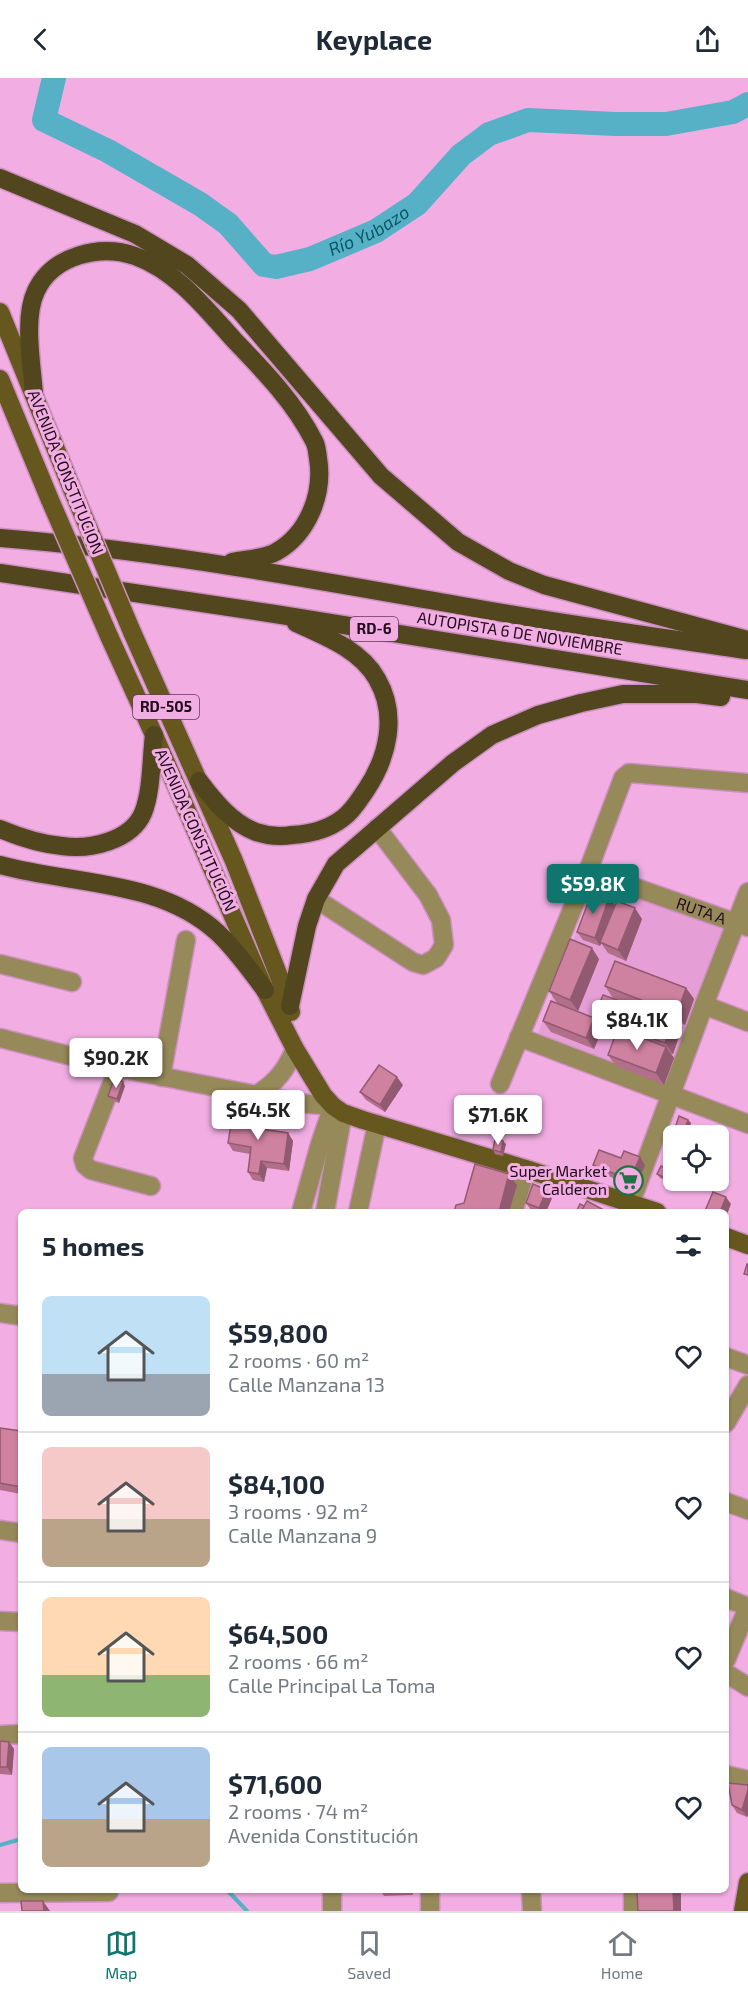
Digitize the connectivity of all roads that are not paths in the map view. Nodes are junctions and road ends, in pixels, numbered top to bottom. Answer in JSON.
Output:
{"nodes":[{"id":1,"x":0,"y":178,"type":"edge"},
{"id":2,"x":0,"y":312,"type":"edge"},
{"id":3,"x":0,"y":378,"type":"edge"},
{"id":4,"x":34,"y":394,"type":"junction"},
{"id":5,"x":0,"y":538,"type":"edge"},
{"id":6,"x":221,"y":564,"type":"junction"},
{"id":7,"x":0,"y":573,"type":"edge"},
{"id":8,"x":275,"y":614,"type":"junction"},
{"id":9,"x":132,"y":632,"type":"joint"},
{"id":10,"x":748,"y":640,"type":"edge"},
{"id":11,"x":748,"y":650,"type":"edge"},
{"id":12,"x":748,"y":690,"type":"edge"},
{"id":13,"x":748,"y":700,"type":"edge"},
{"id":14,"x":154,"y":735,"type":"junction"},
{"id":15,"x":199,"y":781,"type":"junction"},
{"id":16,"x":748,"y":783,"type":"edge"},
{"id":17,"x":377,"y":828,"type":"junction"},
{"id":18,"x":0,"y":829,"type":"edge"},
{"id":19,"x":0,"y":865,"type":"edge"},
{"id":20,"x":588,"y":871,"type":"junction"},
{"id":21,"x":748,"y":892,"type":"edge"},
{"id":22,"x":316,"y":899,"type":"junction"},
{"id":23,"x":742,"y":925,"type":"edge"},
{"id":24,"x":186,"y":940,"type":"dead end"},
{"id":25,"x":0,"y":964,"type":"edge"},
{"id":26,"x":72,"y":982,"type":"dead end"},
{"id":27,"x":265,"y":990,"type":"junction"},
{"id":28,"x":704,"y":1005,"type":"junction"},
{"id":29,"x":290,"y":1006,"type":"junction"},
{"id":30,"x":748,"y":1022,"type":"edge"},
{"id":31,"x":519,"y":1037,"type":"junction"},
{"id":32,"x":0,"y":1038,"type":"edge"},
{"id":33,"x":295,"y":1049,"type":"junction"},
{"id":34,"x":118,"y":1068,"type":"junction"},
{"id":35,"x":161,"y":1077,"type":"junction"},
{"id":36,"x":500,"y":1084,"type":"dead end"},
{"id":37,"x":670,"y":1094,"type":"junction"},
{"id":38,"x":256,"y":1095,"type":"junction"},
{"id":39,"x":338,"y":1109,"type":"junction"},
{"id":40,"x":377,"y":1124,"type":"junction"},
{"id":41,"x":748,"y":1124,"type":"edge"},
{"id":42,"x":526,"y":1169,"type":"junction"},
{"id":43,"x":151,"y":1186,"type":"dead end"},
{"id":44,"x":631,"y":1202,"type":"junction"},
{"id":45,"x":302,"y":1209,"type":"edge"},
{"id":46,"x":325,"y":1209,"type":"edge"},
{"id":47,"x":359,"y":1209,"type":"edge"},
{"id":48,"x":514,"y":1209,"type":"edge"},
{"id":49,"x":649,"y":1209,"type":"edge"},
{"id":50,"x":729,"y":1238,"type":"edge"},
{"id":51,"x":748,"y":1245,"type":"edge"},
{"id":52,"x":0,"y":1313,"type":"edge"},
{"id":53,"x":18,"y":1316,"type":"edge"},
{"id":54,"x":729,"y":1358,"type":"edge"},
{"id":55,"x":748,"y":1365,"type":"edge"},
{"id":56,"x":748,"y":1385,"type":"edge"},
{"id":57,"x":729,"y":1418,"type":"edge"},
{"id":58,"x":729,"y":1503,"type":"edge"},
{"id":59,"x":748,"y":1510,"type":"edge"},
{"id":60,"x":0,"y":1530,"type":"edge"},
{"id":61,"x":18,"y":1533,"type":"edge"},
{"id":62,"x":729,"y":1599,"type":"edge"},
{"id":63,"x":748,"y":1607,"type":"edge"},
{"id":64,"x":0,"y":1621,"type":"edge"},
{"id":65,"x":18,"y":1622,"type":"edge"},
{"id":66,"x":729,"y":1653,"type":"edge"},
{"id":67,"x":729,"y":1675,"type":"edge"},
{"id":68,"x":748,"y":1687,"type":"edge"},
{"id":69,"x":18,"y":1734,"type":"edge"},
{"id":70,"x":0,"y":1735,"type":"edge"},
{"id":71,"x":729,"y":1776,"type":"edge"},
{"id":72,"x":748,"y":1780,"type":"edge"},
{"id":73,"x":748,"y":1882,"type":"edge"},
{"id":74,"x":0,"y":1893,"type":"edge"},
{"id":75,"x":18,"y":1893,"type":"edge"},
{"id":76,"x":332,"y":1893,"type":"edge"},
{"id":77,"x":429,"y":1893,"type":"edge"},
{"id":78,"x":531,"y":1893,"type":"edge"},
{"id":79,"x":633,"y":1893,"type":"edge"},
{"id":80,"x":332,"y":1911,"type":"edge"},
{"id":81,"x":430,"y":1911,"type":"edge"},
{"id":82,"x":532,"y":1911,"type":"edge"},
{"id":83,"x":633,"y":1911,"type":"edge"},
{"id":84,"x":743,"y":1911,"type":"edge"}],
"edges":[{"from":1,"to":10,"type":"highway"},
{"from":2,"to":4,"type":"main road","name":"AVENIDA CONSTITUCION","number":"RD-505"},
{"from":3,"to":14,"type":"main road","name":"AVENIDA CONSTITUCIÓN","number":"RD-505","bridge":true},
{"from":4,"to":6,"type":"highway"},
{"from":4,"to":9,"type":"main road","name":"AVENIDA CONSTITUCION","number":"RD-505","bridge":true},
{"from":5,"to":6,"type":"highway","name":"AUTOPISTA 6 DE NOVIEMBRE","number":"RD-6"},
{"from":6,"to":11,"type":"highway","name":"AUTOPISTA 6 DE NOVIEMBRE","number":"RD-6"},
{"from":7,"to":8,"type":"highway","name":"AUTOPISTA 6 DE NOVIEMBRE","number":"RD-6"},
{"from":8,"to":12,"type":"highway","name":"AUTOPISTA 6 DE NOVIEMBRE","number":"RD-6"},
{"from":8,"to":15,"type":"highway"},
{"from":9,"to":15,"type":"main road","name":"AVENIDA CONSTITUCIÓN","number":"RD-505"},
{"from":13,"to":17,"type":"highway"},
{"from":14,"to":18,"type":"highway"},
{"from":14,"to":27,"type":"main road","name":"AVENIDA CONSTITUCIÓN","number":"RD-505"},
{"from":15,"to":29,"type":"main road","name":"AVENIDA CONSTITUCIÓN","number":"RD-505"},
{"from":16,"to":20,"type":"street"},
{"from":17,"to":22,"type":"highway"},
{"from":17,"to":22,"type":"street"},
{"from":19,"to":27,"type":"highway"},
{"from":20,"to":23,"type":"street","name":"RUTA A"},
{"from":20,"to":31,"type":"street"},
{"from":21,"to":23,"type":"street"},
{"from":22,"to":29,"type":"highway"},
{"from":23,"to":28,"type":"street"},
{"from":24,"to":35,"type":"street"},
{"from":25,"to":26,"type":"street"},
{"from":27,"to":33,"type":"main road","name":"AVENIDA CONSTITUCIÓN","number":"RD-505"},
{"from":28,"to":30,"type":"street"},
{"from":28,"to":37,"type":"street"},
{"from":29,"to":33,"type":"main road","name":"AVENIDA CONSTITUCIÓN","number":"RD-505"},
{"from":31,"to":36,"type":"street"},
{"from":31,"to":37,"type":"street"},
{"from":32,"to":34,"type":"street"},
{"from":33,"to":38,"type":"street"},
{"from":33,"to":39,"type":"main road","name":"AVENIDA CONSTITUCIÓN","number":"RD-505"},
{"from":34,"to":35,"type":"street"},
{"from":34,"to":43,"type":"street"},
{"from":35,"to":38,"type":"street"},
{"from":37,"to":41,"type":"street"},
{"from":37,"to":44,"type":"street"},
{"from":38,"to":39,"type":"street"},
{"from":39,"to":40,"type":"main road"},
{"from":39,"to":45,"type":"street"},
{"from":39,"to":46,"type":"street"},
{"from":40,"to":42,"type":"main road"},
{"from":40,"to":47,"type":"street"},
{"from":42,"to":44,"type":"main road"},
{"from":42,"to":48,"type":"street"},
{"from":44,"to":49,"type":"main road"},
{"from":50,"to":51,"type":"main road"},
{"from":52,"to":53,"type":"street"},
{"from":54,"to":55,"type":"street"},
{"from":56,"to":57,"type":"street"},
{"from":58,"to":59,"type":"street"},
{"from":60,"to":61,"type":"street"},
{"from":62,"to":63,"type":"street"},
{"from":63,"to":66,"type":"street"},
{"from":64,"to":65,"type":"street"},
{"from":67,"to":68,"type":"street"},
{"from":69,"to":70,"type":"street"},
{"from":71,"to":72,"type":"street"},
{"from":73,"to":84,"type":"main road"},
{"from":74,"to":75,"type":"street"},
{"from":76,"to":80,"type":"street"},
{"from":77,"to":81,"type":"street"},
{"from":78,"to":82,"type":"street"},
{"from":79,"to":83,"type":"street"}]}
